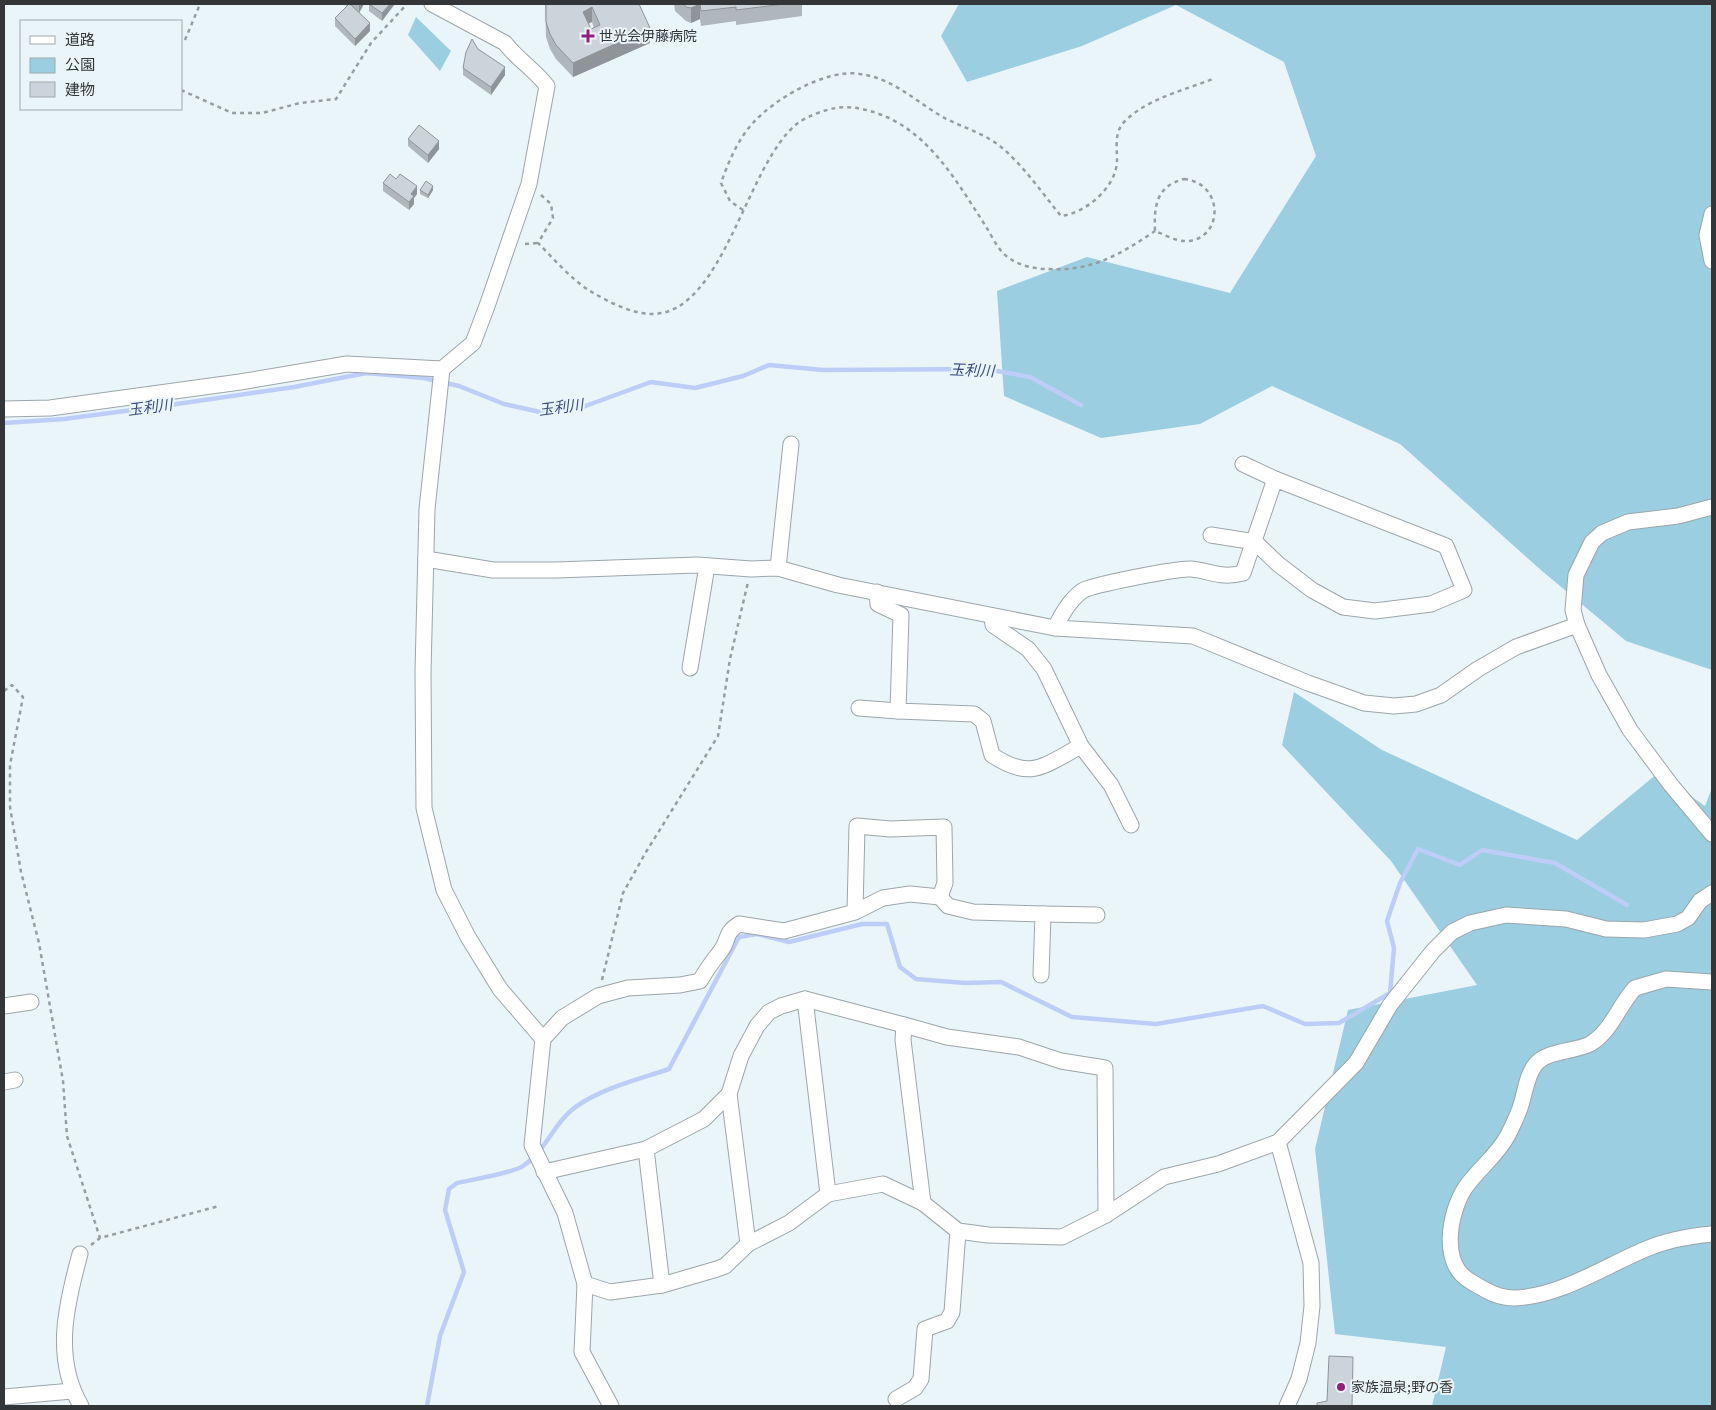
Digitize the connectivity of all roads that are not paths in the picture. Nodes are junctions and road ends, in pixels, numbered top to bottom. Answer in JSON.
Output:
{"nodes":[{"id":1,"x":432,"y":4,"type":"edge"},
{"id":2,"x":1712,"y":214,"type":"edge"},
{"id":3,"x":1712,"y":261,"type":"edge"},
{"id":4,"x":442,"y":369,"type":"junction"},
{"id":5,"x":4,"y":409,"type":"edge"},
{"id":6,"x":791,"y":444,"type":"dead end"},
{"id":7,"x":1243,"y":464,"type":"dead end"},
{"id":8,"x":1275,"y":479,"type":"junction"},
{"id":9,"x":1712,"y":507,"type":"edge"},
{"id":10,"x":1210,"y":535,"type":"dead end"},
{"id":11,"x":1255,"y":542,"type":"junction"},
{"id":12,"x":426,"y":559,"type":"junction"},
{"id":13,"x":707,"y":566,"type":"junction"},
{"id":14,"x":778,"y":568,"type":"junction"},
{"id":15,"x":877,"y":592,"type":"junction"},
{"id":16,"x":992,"y":616,"type":"junction"},
{"id":17,"x":1577,"y":625,"type":"junction"},
{"id":18,"x":1055,"y":628,"type":"junction"},
{"id":19,"x":690,"y":668,"type":"dead end"},
{"id":20,"x":859,"y":708,"type":"dead end"},
{"id":21,"x":898,"y":711,"type":"junction"},
{"id":22,"x":1081,"y":746,"type":"junction"},
{"id":23,"x":1131,"y":824,"type":"dead end"},
{"id":24,"x":1712,"y":834,"type":"edge"},
{"id":25,"x":1712,"y":893,"type":"edge"},
{"id":26,"x":940,"y":897,"type":"junction"},
{"id":27,"x":856,"y":912,"type":"junction"},
{"id":28,"x":1043,"y":914,"type":"junction"},
{"id":29,"x":1097,"y":915,"type":"dead end"},
{"id":30,"x":1042,"y":975,"type":"dead end"},
{"id":31,"x":1712,"y":982,"type":"edge"},
{"id":32,"x":805,"y":999,"type":"junction"},
{"id":33,"x":31,"y":1002,"type":"dead end"},
{"id":34,"x":4,"y":1006,"type":"edge"},
{"id":35,"x":904,"y":1025,"type":"junction"},
{"id":36,"x":543,"y":1040,"type":"junction"},
{"id":37,"x":729,"y":1094,"type":"junction"},
{"id":38,"x":1278,"y":1142,"type":"junction"},
{"id":39,"x":646,"y":1150,"type":"junction"},
{"id":40,"x":544,"y":1172,"type":"junction"},
{"id":41,"x":828,"y":1194,"type":"junction"},
{"id":42,"x":923,"y":1203,"type":"junction"},
{"id":43,"x":1106,"y":1215,"type":"junction"},
{"id":44,"x":958,"y":1231,"type":"junction"},
{"id":45,"x":1712,"y":1234,"type":"edge"},
{"id":46,"x":748,"y":1244,"type":"junction"},
{"id":47,"x":80,"y":1254,"type":"road end"},
{"id":48,"x":585,"y":1284,"type":"junction"},
{"id":49,"x":662,"y":1285,"type":"junction"},
{"id":50,"x":72,"y":1391,"type":"junction"},
{"id":51,"x":4,"y":1397,"type":"edge"},
{"id":52,"x":896,"y":1399,"type":"dead end"},
{"id":53,"x":81,"y":1406,"type":"edge"},
{"id":54,"x":611,"y":1406,"type":"edge"},
{"id":55,"x":1287,"y":1406,"type":"edge"}],
"edges":[{"from":1,"to":4,"type":"street"},
{"from":2,"to":3,"type":"street"},
{"from":4,"to":5,"type":"street"},
{"from":4,"to":12,"type":"street"},
{"from":6,"to":14,"type":"street"},
{"from":7,"to":8,"type":"street"},
{"from":8,"to":11,"type":"street"},
{"from":8,"to":11,"type":"street"},
{"from":9,"to":17,"type":"street"},
{"from":10,"to":11,"type":"street"},
{"from":11,"to":18,"type":"street"},
{"from":12,"to":13,"type":"street"},
{"from":12,"to":36,"type":"street"},
{"from":13,"to":14,"type":"street"},
{"from":13,"to":19,"type":"street"},
{"from":14,"to":15,"type":"street"},
{"from":15,"to":16,"type":"street"},
{"from":15,"to":21,"type":"street"},
{"from":16,"to":18,"type":"street"},
{"from":16,"to":22,"type":"street"},
{"from":17,"to":18,"type":"street"},
{"from":17,"to":24,"type":"street"},
{"from":20,"to":21,"type":"street"},
{"from":21,"to":22,"type":"street"},
{"from":22,"to":23,"type":"street"},
{"from":25,"to":38,"type":"street"},
{"from":26,"to":27,"type":"street"},
{"from":26,"to":27,"type":"street"},
{"from":26,"to":28,"type":"street"},
{"from":27,"to":36,"type":"street"},
{"from":28,"to":29,"type":"street"},
{"from":28,"to":30,"type":"street"},
{"from":31,"to":45,"type":"street"},
{"from":32,"to":35,"type":"street"},
{"from":32,"to":37,"type":"street"},
{"from":32,"to":41,"type":"street"},
{"from":33,"to":34,"type":"street"},
{"from":35,"to":42,"type":"street"},
{"from":35,"to":43,"type":"street"},
{"from":36,"to":40,"type":"street"},
{"from":37,"to":39,"type":"street"},
{"from":37,"to":46,"type":"street"},
{"from":38,"to":43,"type":"street"},
{"from":38,"to":55,"type":"street"},
{"from":39,"to":40,"type":"street"},
{"from":39,"to":49,"type":"street"},
{"from":40,"to":48,"type":"street"},
{"from":41,"to":42,"type":"street"},
{"from":41,"to":46,"type":"street"},
{"from":42,"to":44,"type":"street"},
{"from":43,"to":44,"type":"street"},
{"from":44,"to":52,"type":"street"},
{"from":46,"to":49,"type":"street"},
{"from":47,"to":50,"type":"street"},
{"from":48,"to":49,"type":"street"},
{"from":48,"to":54,"type":"street"},
{"from":50,"to":51,"type":"street"},
{"from":50,"to":53,"type":"street"}]}
